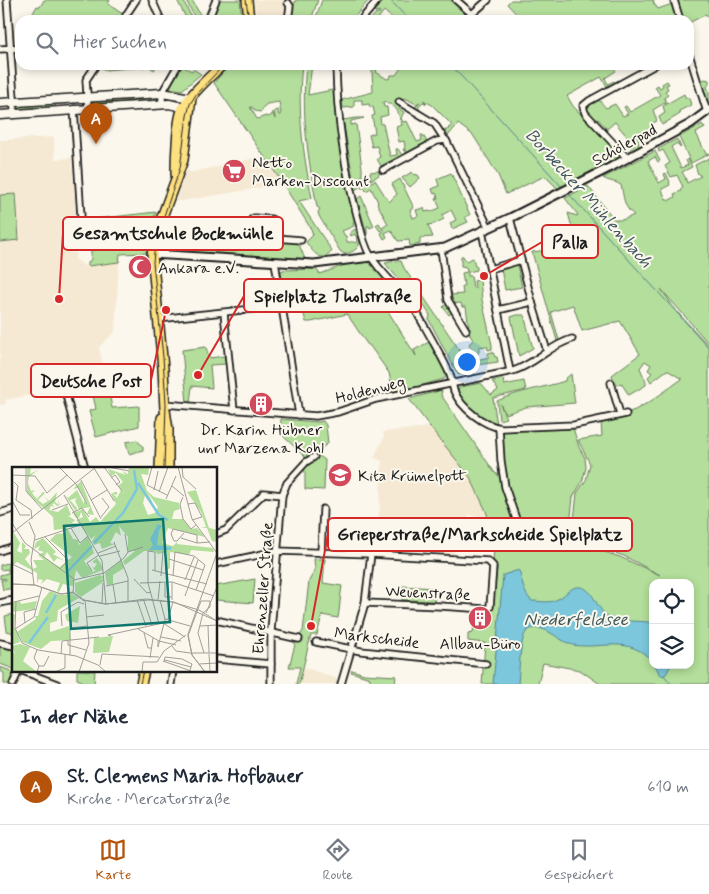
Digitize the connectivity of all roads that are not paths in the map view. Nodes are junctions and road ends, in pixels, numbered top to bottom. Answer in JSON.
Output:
{"nodes":[{"id":1,"x":7,"y":0,"type":"edge"},
{"id":2,"x":136,"y":0,"type":"edge"},
{"id":3,"x":152,"y":0,"type":"edge"},
{"id":4,"x":216,"y":0,"type":"edge"},
{"id":5,"x":247,"y":0,"type":"edge"},
{"id":6,"x":378,"y":0,"type":"edge"},
{"id":7,"x":456,"y":0,"type":"edge"},
{"id":8,"x":488,"y":0,"type":"edge"},
{"id":9,"x":674,"y":0,"type":"edge"},
{"id":10,"x":288,"y":3,"type":"dead end"},
{"id":11,"x":127,"y":15,"type":"edge"},
{"id":12,"x":159,"y":15,"type":"edge"},
{"id":13,"x":210,"y":15,"type":"edge"},
{"id":14,"x":248,"y":15,"type":"edge"},
{"id":15,"x":289,"y":15,"type":"edge"},
{"id":16,"x":365,"y":15,"type":"edge"},
{"id":17,"x":678,"y":15,"type":"edge"},
{"id":18,"x":10,"y":48,"type":"junction"},
{"id":19,"x":15,"y":48,"type":"edge"},
{"id":20,"x":0,"y":49,"type":"edge"},
{"id":21,"x":694,"y":69,"type":"edge"},
{"id":22,"x":93,"y":70,"type":"edge"},
{"id":23,"x":175,"y":70,"type":"edge"},
{"id":24,"x":217,"y":70,"type":"edge"},
{"id":25,"x":336,"y":70,"type":"edge"},
{"id":26,"x":647,"y":70,"type":"edge"},
{"id":27,"x":162,"y":93,"type":"junction"},
{"id":28,"x":87,"y":97,"type":"junction"},
{"id":29,"x":191,"y":98,"type":"junction"},
{"id":30,"x":14,"y":102,"type":"junction"},
{"id":31,"x":399,"y":102,"type":"dead end"},
{"id":32,"x":0,"y":103,"type":"edge"},
{"id":33,"x":162,"y":104,"type":"junction"},
{"id":34,"x":186,"y":107,"type":"junction"},
{"id":35,"x":88,"y":108,"type":"junction"},
{"id":36,"x":74,"y":110,"type":"junction"},
{"id":37,"x":708,"y":111,"type":"edge"},
{"id":38,"x":14,"y":114,"type":"junction"},
{"id":39,"x":0,"y":115,"type":"edge"},
{"id":40,"x":445,"y":140,"type":"junction"},
{"id":41,"x":627,"y":158,"type":"junction"},
{"id":42,"x":383,"y":170,"type":"dead end"},
{"id":43,"x":510,"y":218,"type":"junction"},
{"id":44,"x":159,"y":225,"type":"junction"},
{"id":45,"x":489,"y":228,"type":"junction"},
{"id":46,"x":482,"y":231,"type":"junction"},
{"id":47,"x":82,"y":232,"type":"dead end"},
{"id":48,"x":251,"y":234,"type":"junction"},
{"id":49,"x":272,"y":238,"type":"junction"},
{"id":50,"x":301,"y":240,"type":"dead end"},
{"id":51,"x":441,"y":249,"type":"junction"},
{"id":52,"x":152,"y":254,"type":"junction"},
{"id":53,"x":370,"y":256,"type":"junction"},
{"id":54,"x":521,"y":260,"type":"junction"},
{"id":55,"x":275,"y":262,"type":"junction"},
{"id":56,"x":490,"y":269,"type":"junction"},
{"id":57,"x":532,"y":302,"type":"junction"},
{"id":58,"x":281,"y":306,"type":"junction"},
{"id":59,"x":498,"y":310,"type":"junction"},
{"id":60,"x":224,"y":313,"type":"junction"},
{"id":61,"x":158,"y":320,"type":"junction"},
{"id":62,"x":466,"y":330,"type":"dead end"},
{"id":63,"x":572,"y":339,"type":"dead end"},
{"id":64,"x":547,"y":351,"type":"junction"},
{"id":65,"x":510,"y":372,"type":"junction"},
{"id":66,"x":611,"y":382,"type":"dead end"},
{"id":67,"x":453,"y":383,"type":"junction"},
{"id":68,"x":65,"y":391,"type":"dead end"},
{"id":69,"x":165,"y":407,"type":"junction"},
{"id":70,"x":234,"y":410,"type":"junction"},
{"id":71,"x":299,"y":415,"type":"junction"},
{"id":72,"x":499,"y":428,"type":"junction"},
{"id":73,"x":314,"y":457,"type":"dead end"},
{"id":74,"x":85,"y":467,"type":"edge"},
{"id":75,"x":160,"y":467,"type":"edge"},
{"id":76,"x":168,"y":467,"type":"edge"},
{"id":77,"x":282,"y":494,"type":"junction"},
{"id":78,"x":323,"y":509,"type":"dead end"},
{"id":79,"x":218,"y":533,"type":"edge"},
{"id":80,"x":526,"y":534,"type":"dead end"},
{"id":81,"x":12,"y":547,"type":"edge"},
{"id":82,"x":0,"y":551,"type":"edge"},
{"id":83,"x":277,"y":551,"type":"junction"},
{"id":84,"x":321,"y":552,"type":"junction"},
{"id":85,"x":371,"y":554,"type":"junction"},
{"id":86,"x":218,"y":564,"type":"edge"},
{"id":87,"x":365,"y":603,"type":"junction"},
{"id":88,"x":218,"y":620,"type":"edge"},
{"id":89,"x":271,"y":631,"type":"junction"},
{"id":90,"x":298,"y":638,"type":"dead end"},
{"id":91,"x":316,"y":642,"type":"dead end"},
{"id":92,"x":352,"y":650,"type":"junction"},
{"id":93,"x":218,"y":659,"type":"edge"},
{"id":94,"x":271,"y":664,"type":"junction"},
{"id":95,"x":486,"y":664,"type":"dead end"},
{"id":96,"x":19,"y":672,"type":"edge"},
{"id":97,"x":25,"y":672,"type":"edge"},
{"id":98,"x":14,"y":684,"type":"edge"},
{"id":99,"x":56,"y":684,"type":"edge"},
{"id":100,"x":270,"y":684,"type":"edge"},
{"id":101,"x":341,"y":684,"type":"edge"}],
"edges":[{"from":1,"to":18,"type":"street"},
{"from":2,"to":11,"type":"street"},
{"from":3,"to":12,"type":"street"},
{"from":4,"to":13,"type":"street"},
{"from":5,"to":14,"type":"main road"},
{"from":6,"to":16,"type":"street"},
{"from":7,"to":8,"type":"street"},
{"from":9,"to":17,"type":"street"},
{"from":10,"to":15,"type":"street"},
{"from":18,"to":19,"type":"street"},
{"from":18,"to":20,"type":"street"},
{"from":18,"to":30,"type":"street"},
{"from":21,"to":37,"type":"street"},
{"from":22,"to":28,"type":"street"},
{"from":23,"to":27,"type":"street"},
{"from":24,"to":29,"type":"main road"},
{"from":25,"to":53,"type":"street"},
{"from":26,"to":41,"type":"street"},
{"from":27,"to":28,"type":"main road"},
{"from":27,"to":29,"type":"main road"},
{"from":27,"to":33,"type":"street"},
{"from":28,"to":30,"type":"main road"},
{"from":28,"to":35,"type":"street"},
{"from":29,"to":34,"type":"main road"},
{"from":30,"to":32,"type":"main road"},
{"from":30,"to":38,"type":"street"},
{"from":31,"to":40,"type":"street"},
{"from":33,"to":34,"type":"main road"},
{"from":33,"to":35,"type":"main road"},
{"from":34,"to":44,"type":"main road"},
{"from":35,"to":36,"type":"main road"},
{"from":36,"to":38,"type":"main road"},
{"from":36,"to":47,"type":"street"},
{"from":37,"to":41,"type":"street","name":"Schölerpad"},
{"from":38,"to":39,"type":"main road"},
{"from":40,"to":42,"type":"street"},
{"from":40,"to":45,"type":"street"},
{"from":41,"to":43,"type":"street","name":"Schölerpad"},
{"from":43,"to":45,"type":"street","name":"Schölerpad"},
{"from":43,"to":54,"type":"street"},
{"from":44,"to":48,"type":"street"},
{"from":44,"to":52,"type":"main road"},
{"from":45,"to":46,"type":"street","name":"Schölerpad"},
{"from":46,"to":51,"type":"street","name":"Schölerpad"},
{"from":46,"to":56,"type":"street"},
{"from":48,"to":49,"type":"street"},
{"from":48,"to":49,"type":"street"},
{"from":49,"to":50,"type":"street"},
{"from":51,"to":53,"type":"street","name":"Schölerpad"},
{"from":51,"to":62,"type":"street"},
{"from":52,"to":55,"type":"street","name":"Schölerpad"},
{"from":52,"to":61,"type":"main road"},
{"from":53,"to":55,"type":"street","name":"Schölerpad"},
{"from":53,"to":67,"type":"street"},
{"from":54,"to":56,"type":"street"},
{"from":54,"to":57,"type":"street"},
{"from":55,"to":58,"type":"street"},
{"from":56,"to":59,"type":"street"},
{"from":57,"to":59,"type":"street"},
{"from":57,"to":64,"type":"street"},
{"from":58,"to":60,"type":"street"},
{"from":58,"to":71,"type":"street"},
{"from":59,"to":65,"type":"street"},
{"from":60,"to":61,"type":"street"},
{"from":60,"to":70,"type":"street"},
{"from":61,"to":69,"type":"main road"},
{"from":63,"to":64,"type":"street","name":"Holdenweg"},
{"from":64,"to":65,"type":"street","name":"Holdenweg"},
{"from":65,"to":67,"type":"street","name":"Holdenweg"},
{"from":66,"to":72,"type":"street"},
{"from":67,"to":71,"type":"street","name":"Holdenweg"},
{"from":67,"to":72,"type":"street"},
{"from":68,"to":74,"type":"street"},
{"from":69,"to":70,"type":"street","name":"Holdenweg"},
{"from":69,"to":75,"type":"main road"},
{"from":69,"to":76,"type":"main road"},
{"from":70,"to":71,"type":"street","name":"Holdenweg"},
{"from":72,"to":80,"type":"street"},
{"from":73,"to":77,"type":"street"},
{"from":77,"to":79,"type":"street"},
{"from":77,"to":83,"type":"street","name":"Ehrenzeller Straße"},
{"from":78,"to":84,"type":"street"},
{"from":81,"to":82,"type":"street"},
{"from":83,"to":84,"type":"street"},
{"from":83,"to":86,"type":"street"},
{"from":83,"to":89,"type":"street","name":"Ehrenzeller Straße"},
{"from":84,"to":85,"type":"street"},
{"from":85,"to":87,"type":"street"},
{"from":85,"to":87,"type":"street","name":"Weuenstraße"},
{"from":87,"to":92,"type":"street"},
{"from":88,"to":89,"type":"street"},
{"from":89,"to":90,"type":"street"},
{"from":89,"to":94,"type":"street","name":"Ehrenzeller Straße"},
{"from":91,"to":92,"type":"street","name":"Markscheide"},
{"from":92,"to":95,"type":"street","name":"Markscheide"},
{"from":92,"to":101,"type":"street"},
{"from":93,"to":94,"type":"street"},
{"from":94,"to":100,"type":"street","name":"Ehrenzeller Straße"},
{"from":96,"to":98,"type":"street"},
{"from":97,"to":99,"type":"street"}]}
